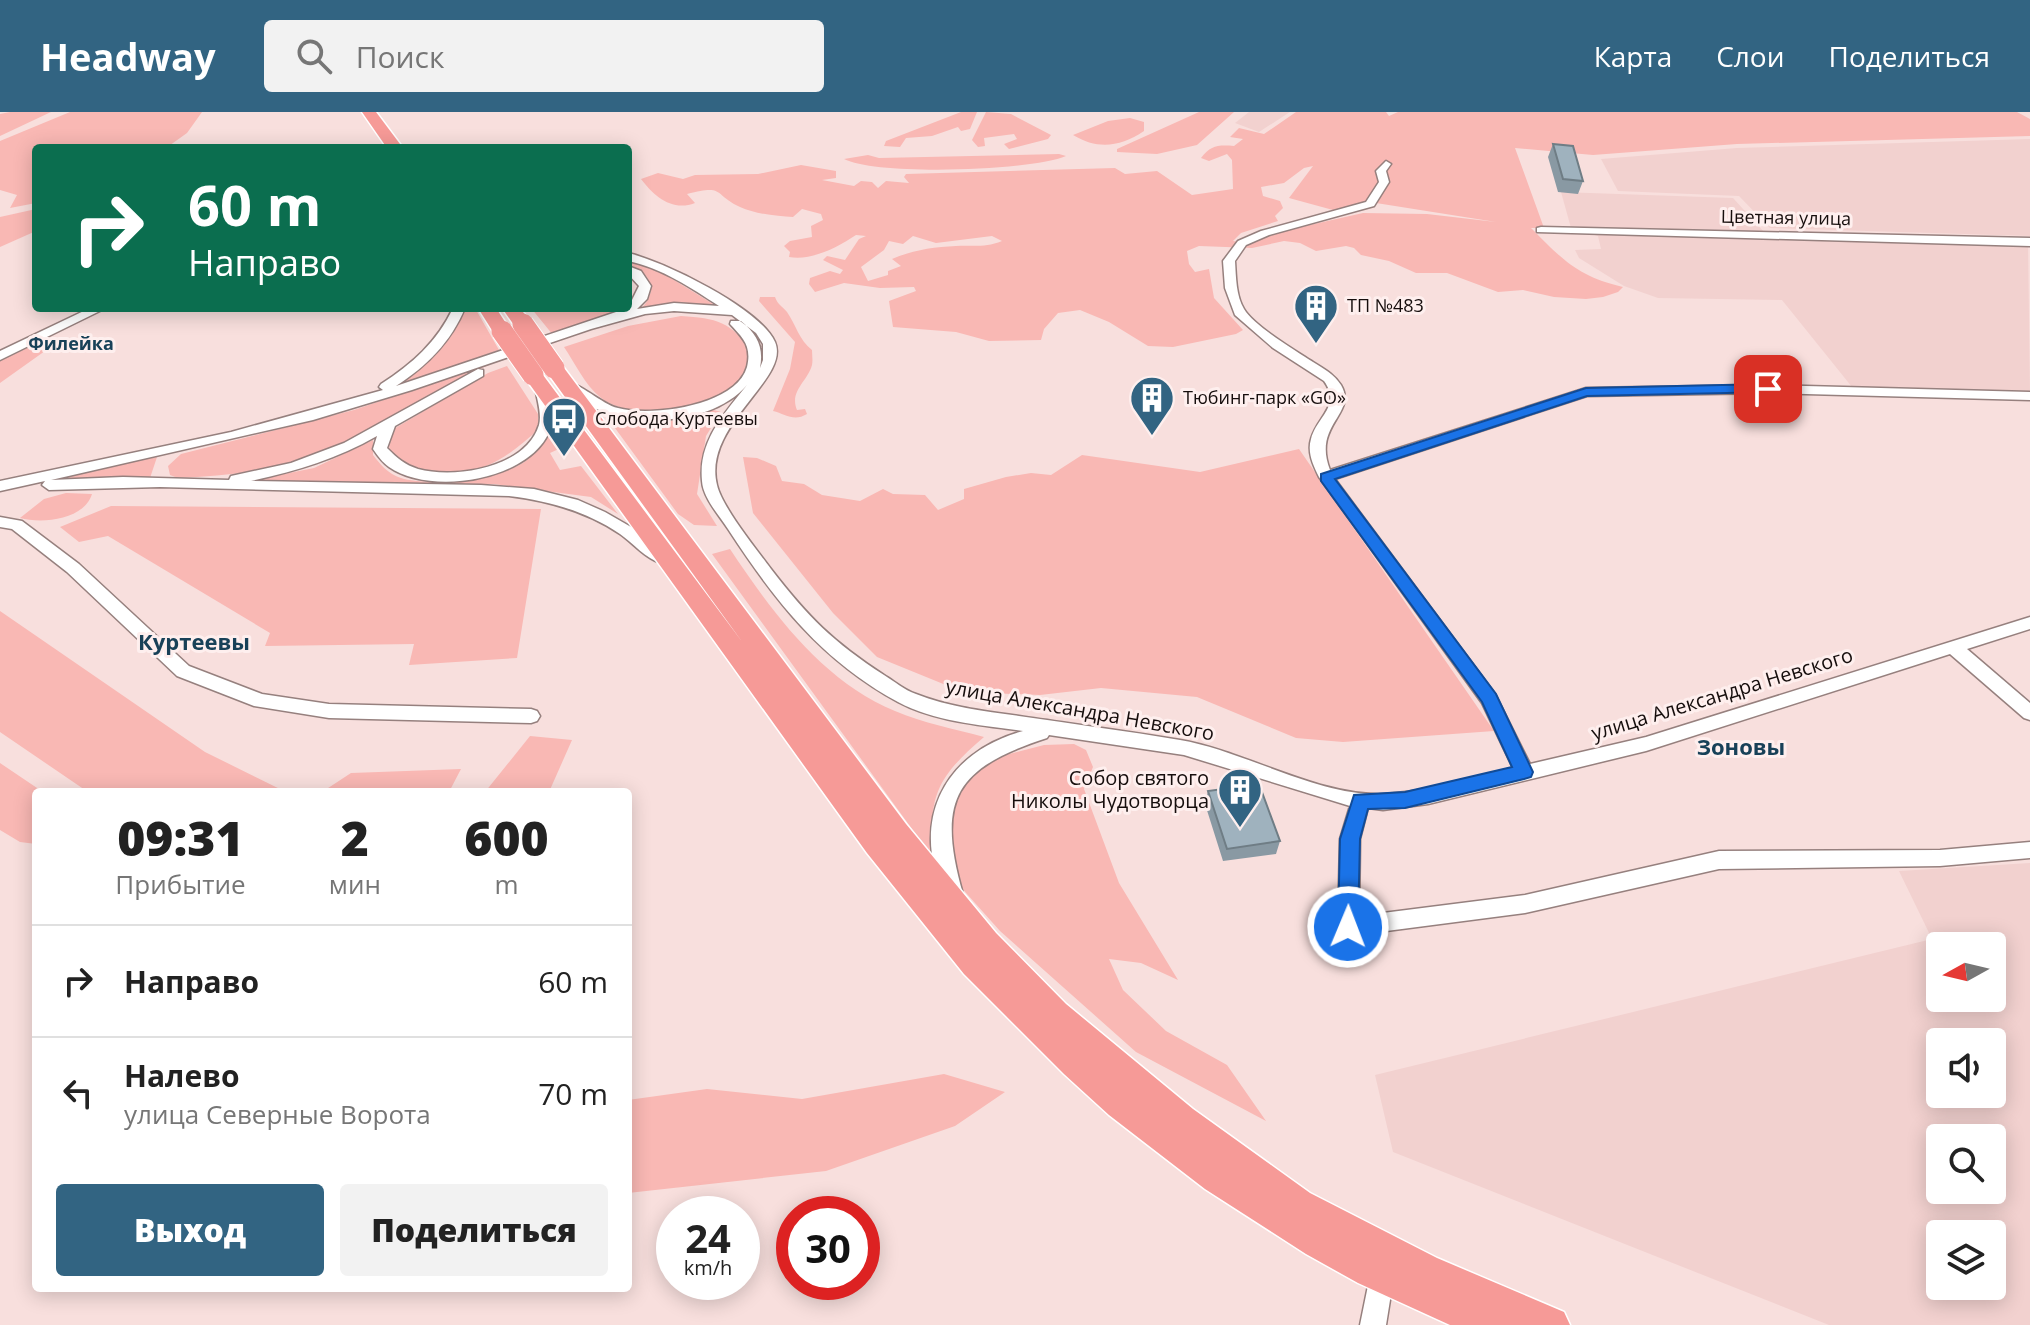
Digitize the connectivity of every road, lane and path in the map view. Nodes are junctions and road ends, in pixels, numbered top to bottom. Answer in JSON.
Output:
{"nodes":[{"id":1,"x":354,"y":112,"type":"edge"},
{"id":2,"x":369,"y":112,"type":"edge"},
{"id":3,"x":376,"y":144,"type":"edge"},
{"id":4,"x":392,"y":144,"type":"edge"},
{"id":5,"x":1386,"y":164,"type":"dead end"},
{"id":6,"x":1541,"y":230,"type":"dead end"},
{"id":7,"x":2030,"y":242,"type":"edge"},
{"id":8,"x":632,"y":258,"type":"edge"},
{"id":9,"x":632,"y":272,"type":"edge"},
{"id":10,"x":632,"y":306,"type":"edge"},
{"id":11,"x":92,"y":312,"type":"edge"},
{"id":12,"x":457,"y":312,"type":"edge"},
{"id":13,"x":624,"y":312,"type":"edge"},
{"id":14,"x":744,"y":317,"type":"junction"},
{"id":15,"x":515,"y":318,"type":"edge"},
{"id":16,"x":616,"y":318,"type":"junction"},
{"id":17,"x":0,"y":356,"type":"edge"},
{"id":18,"x":755,"y":366,"type":"junction"},
{"id":19,"x":548,"y":378,"type":"junction"},
{"id":20,"x":2030,"y":396,"type":"edge"},
{"id":21,"x":345,"y":406,"type":"junction"},
{"id":22,"x":737,"y":406,"type":"junction"},
{"id":23,"x":388,"y":426,"type":"junction"},
{"id":24,"x":176,"y":450,"type":"junction"},
{"id":25,"x":1326,"y":477,"type":"junction"},
{"id":26,"x":174,"y":484,"type":"junction"},
{"id":27,"x":202,"y":484,"type":"junction"},
{"id":28,"x":0,"y":488,"type":"edge"},
{"id":29,"x":0,"y":522,"type":"edge"},
{"id":30,"x":673,"y":568,"type":"junction"},
{"id":31,"x":2030,"y":623,"type":"edge"},
{"id":32,"x":1953,"y":647,"type":"junction"},
{"id":33,"x":2030,"y":713,"type":"edge"},
{"id":34,"x":531,"y":716,"type":"dead end"},
{"id":35,"x":1059,"y":730,"type":"junction"},
{"id":36,"x":1524,"y":772,"type":"junction"},
{"id":37,"x":1361,"y":801,"type":"junction"},
{"id":38,"x":2030,"y":850,"type":"edge"},
{"id":39,"x":959,"y":912,"type":"junction"},
{"id":40,"x":1381,"y":1275,"type":"junction"},
{"id":41,"x":1373,"y":1325,"type":"edge"},
{"id":42,"x":1493,"y":1325,"type":"edge"},
{"id":43,"x":1551,"y":1325,"type":"edge"}],
"edges":[{"from":1,"to":3,"type":"highway"},
{"from":2,"to":4,"type":"highway"},
{"from":5,"to":25,"type":"street"},
{"from":6,"to":7,"type":"street","name":"Цветная улица"},
{"from":8,"to":14,"type":"street"},
{"from":9,"to":10,"type":"street"},
{"from":11,"to":17,"type":"street"},
{"from":12,"to":21,"type":"street"},
{"from":13,"to":16,"type":"street"},
{"from":14,"to":16,"type":"street"},
{"from":14,"to":22,"type":"street"},
{"from":15,"to":19,"type":"highway","bridge":true},
{"from":16,"to":21,"type":"street"},
{"from":18,"to":19,"type":"street"},
{"from":18,"to":22,"type":"street"},
{"from":18,"to":23,"type":"street"},
{"from":19,"to":23,"type":"street"},
{"from":19,"to":30,"type":"highway"},
{"from":19,"to":39,"type":"highway"},
{"from":20,"to":25,"type":"street"},
{"from":21,"to":24,"type":"street"},
{"from":22,"to":35,"type":"street","name":"улица Александра Невского"},
{"from":23,"to":27,"type":"street"},
{"from":24,"to":26,"type":"street"},
{"from":24,"to":28,"type":"street"},
{"from":25,"to":36,"type":"street"},
{"from":26,"to":27,"type":"street"},
{"from":26,"to":28,"type":"street"},
{"from":27,"to":30,"type":"street"},
{"from":29,"to":34,"type":"street"},
{"from":30,"to":40,"type":"highway"},
{"from":31,"to":32,"type":"street","name":"улица Александра Невского"},
{"from":32,"to":33,"type":"street"},
{"from":32,"to":36,"type":"street","name":"улица Александра Невского"},
{"from":35,"to":37,"type":"street","name":"улица Александра Невского"},
{"from":35,"to":39,"type":"street"},
{"from":36,"to":37,"type":"street","name":"улица Александра Невского"},
{"from":37,"to":38,"type":"street"},
{"from":39,"to":43,"type":"highway"},
{"from":40,"to":41,"type":"street"},
{"from":40,"to":42,"type":"highway"}]}
